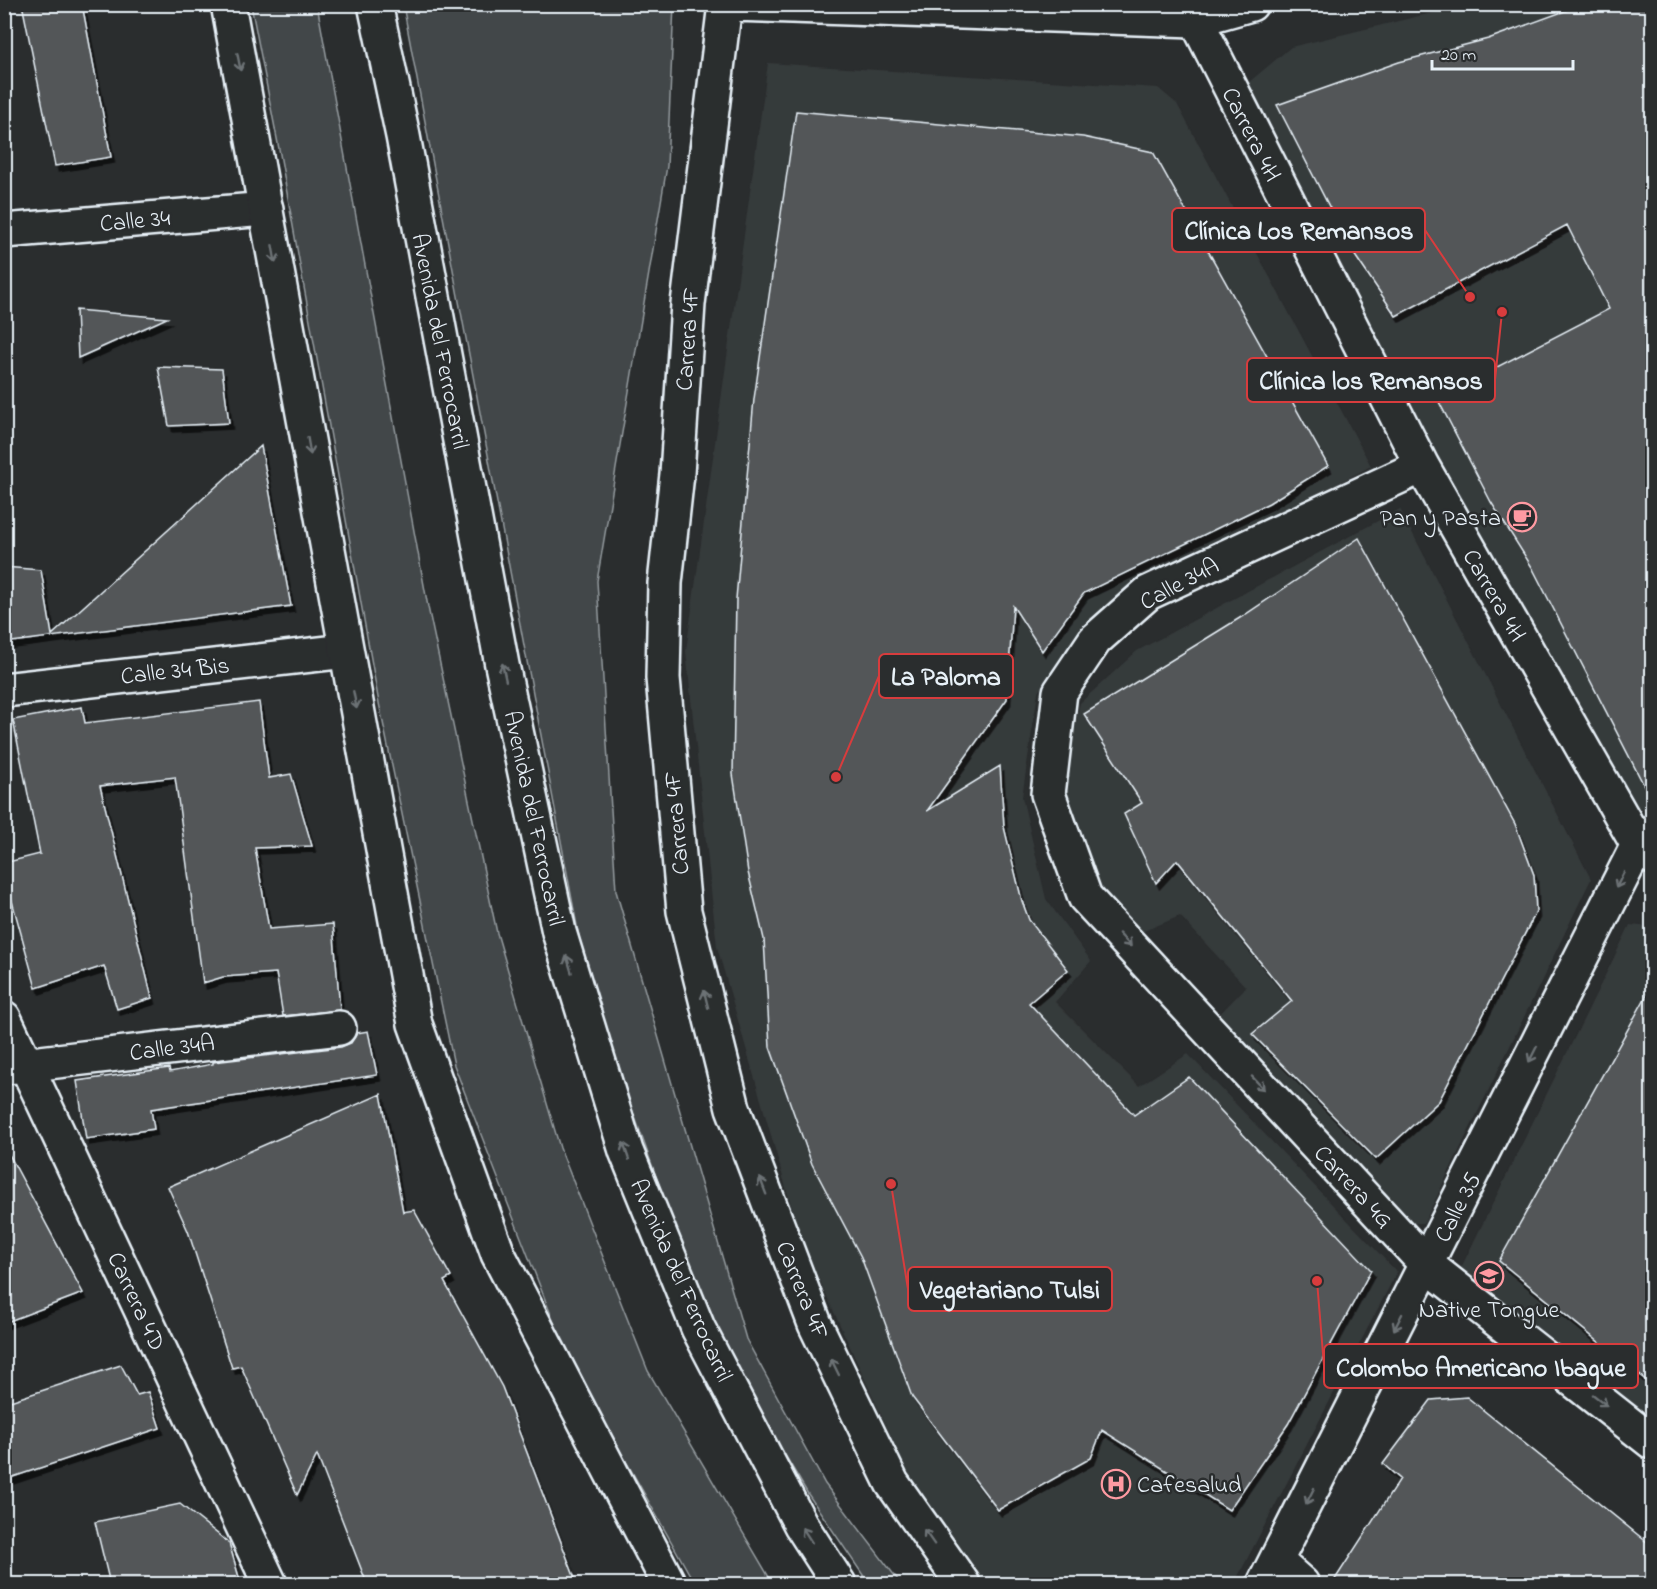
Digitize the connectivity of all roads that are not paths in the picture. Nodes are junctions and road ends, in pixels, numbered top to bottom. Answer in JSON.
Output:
{"nodes":[{"id":1,"x":228,"y":4,"type":"edge"},
{"id":2,"x":375,"y":4,"type":"edge"},
{"id":3,"x":724,"y":4,"type":"edge"},
{"id":4,"x":732,"y":4,"type":"edge"},
{"id":5,"x":1251,"y":4,"type":"edge"},
{"id":6,"x":1191,"y":12,"type":"edge"},
{"id":7,"x":266,"y":209,"type":"junction"},
{"id":8,"x":4,"y":231,"type":"edge"},
{"id":9,"x":1422,"y":466,"type":"junction"},
{"id":10,"x":346,"y":651,"type":"junction"},
{"id":11,"x":4,"y":690,"type":"edge"},
{"id":12,"x":1648,"y":845,"type":"edge"},
{"id":13,"x":1085,"y":897,"type":"joint"},
{"id":14,"x":4,"y":1018,"type":"edge"},
{"id":15,"x":339,"y":1028,"type":"dead end"},
{"id":16,"x":15,"y":1066,"type":"edge"},
{"id":17,"x":1427,"y":1265,"type":"junction"},
{"id":18,"x":1653,"y":1442,"type":"edge"},
{"id":19,"x":1270,"y":1573,"type":"edge"},
{"id":20,"x":270,"y":1584,"type":"edge"},
{"id":21,"x":669,"y":1584,"type":"edge"},
{"id":22,"x":839,"y":1584,"type":"edge"},
{"id":23,"x":963,"y":1584,"type":"edge"},
{"id":24,"x":1302,"y":1584,"type":"edge"}],
"edges":[{"from":1,"to":7,"type":"street","one_way":true},
{"from":22,"to":2,"type":"street","name":"Avenida del Ferrocarril","one_way":true},
{"from":23,"to":3,"type":"street","name":"Carrera 4F","one_way":true},
{"from":4,"to":6,"type":"street"},
{"from":5,"to":6,"type":"street"},
{"from":6,"to":9,"type":"street","name":"Carrera 4H"},
{"from":7,"to":8,"type":"street","name":"Calle 34"},
{"from":7,"to":10,"type":"street","one_way":true},
{"from":9,"to":12,"type":"street","name":"Carrera 4H"},
{"from":9,"to":13,"type":"street","name":"Calle 34A"},
{"from":10,"to":11,"type":"street","name":"Calle 34 Bis"},
{"from":10,"to":21,"type":"street","one_way":true},
{"from":12,"to":17,"type":"street","name":"Calle 35","one_way":true},
{"from":13,"to":17,"type":"street","name":"Carrera 4G","one_way":true},
{"from":14,"to":16,"type":"street","name":"Carrera 4D"},
{"from":15,"to":16,"type":"street","name":"Calle 34A"},
{"from":16,"to":20,"type":"street","name":"Carrera 4D"},
{"from":17,"to":18,"type":"street","name":"Carrera 4G","one_way":true},
{"from":17,"to":19,"type":"street","name":"Calle 35","one_way":true},
{"from":19,"to":24,"type":"street"}]}
